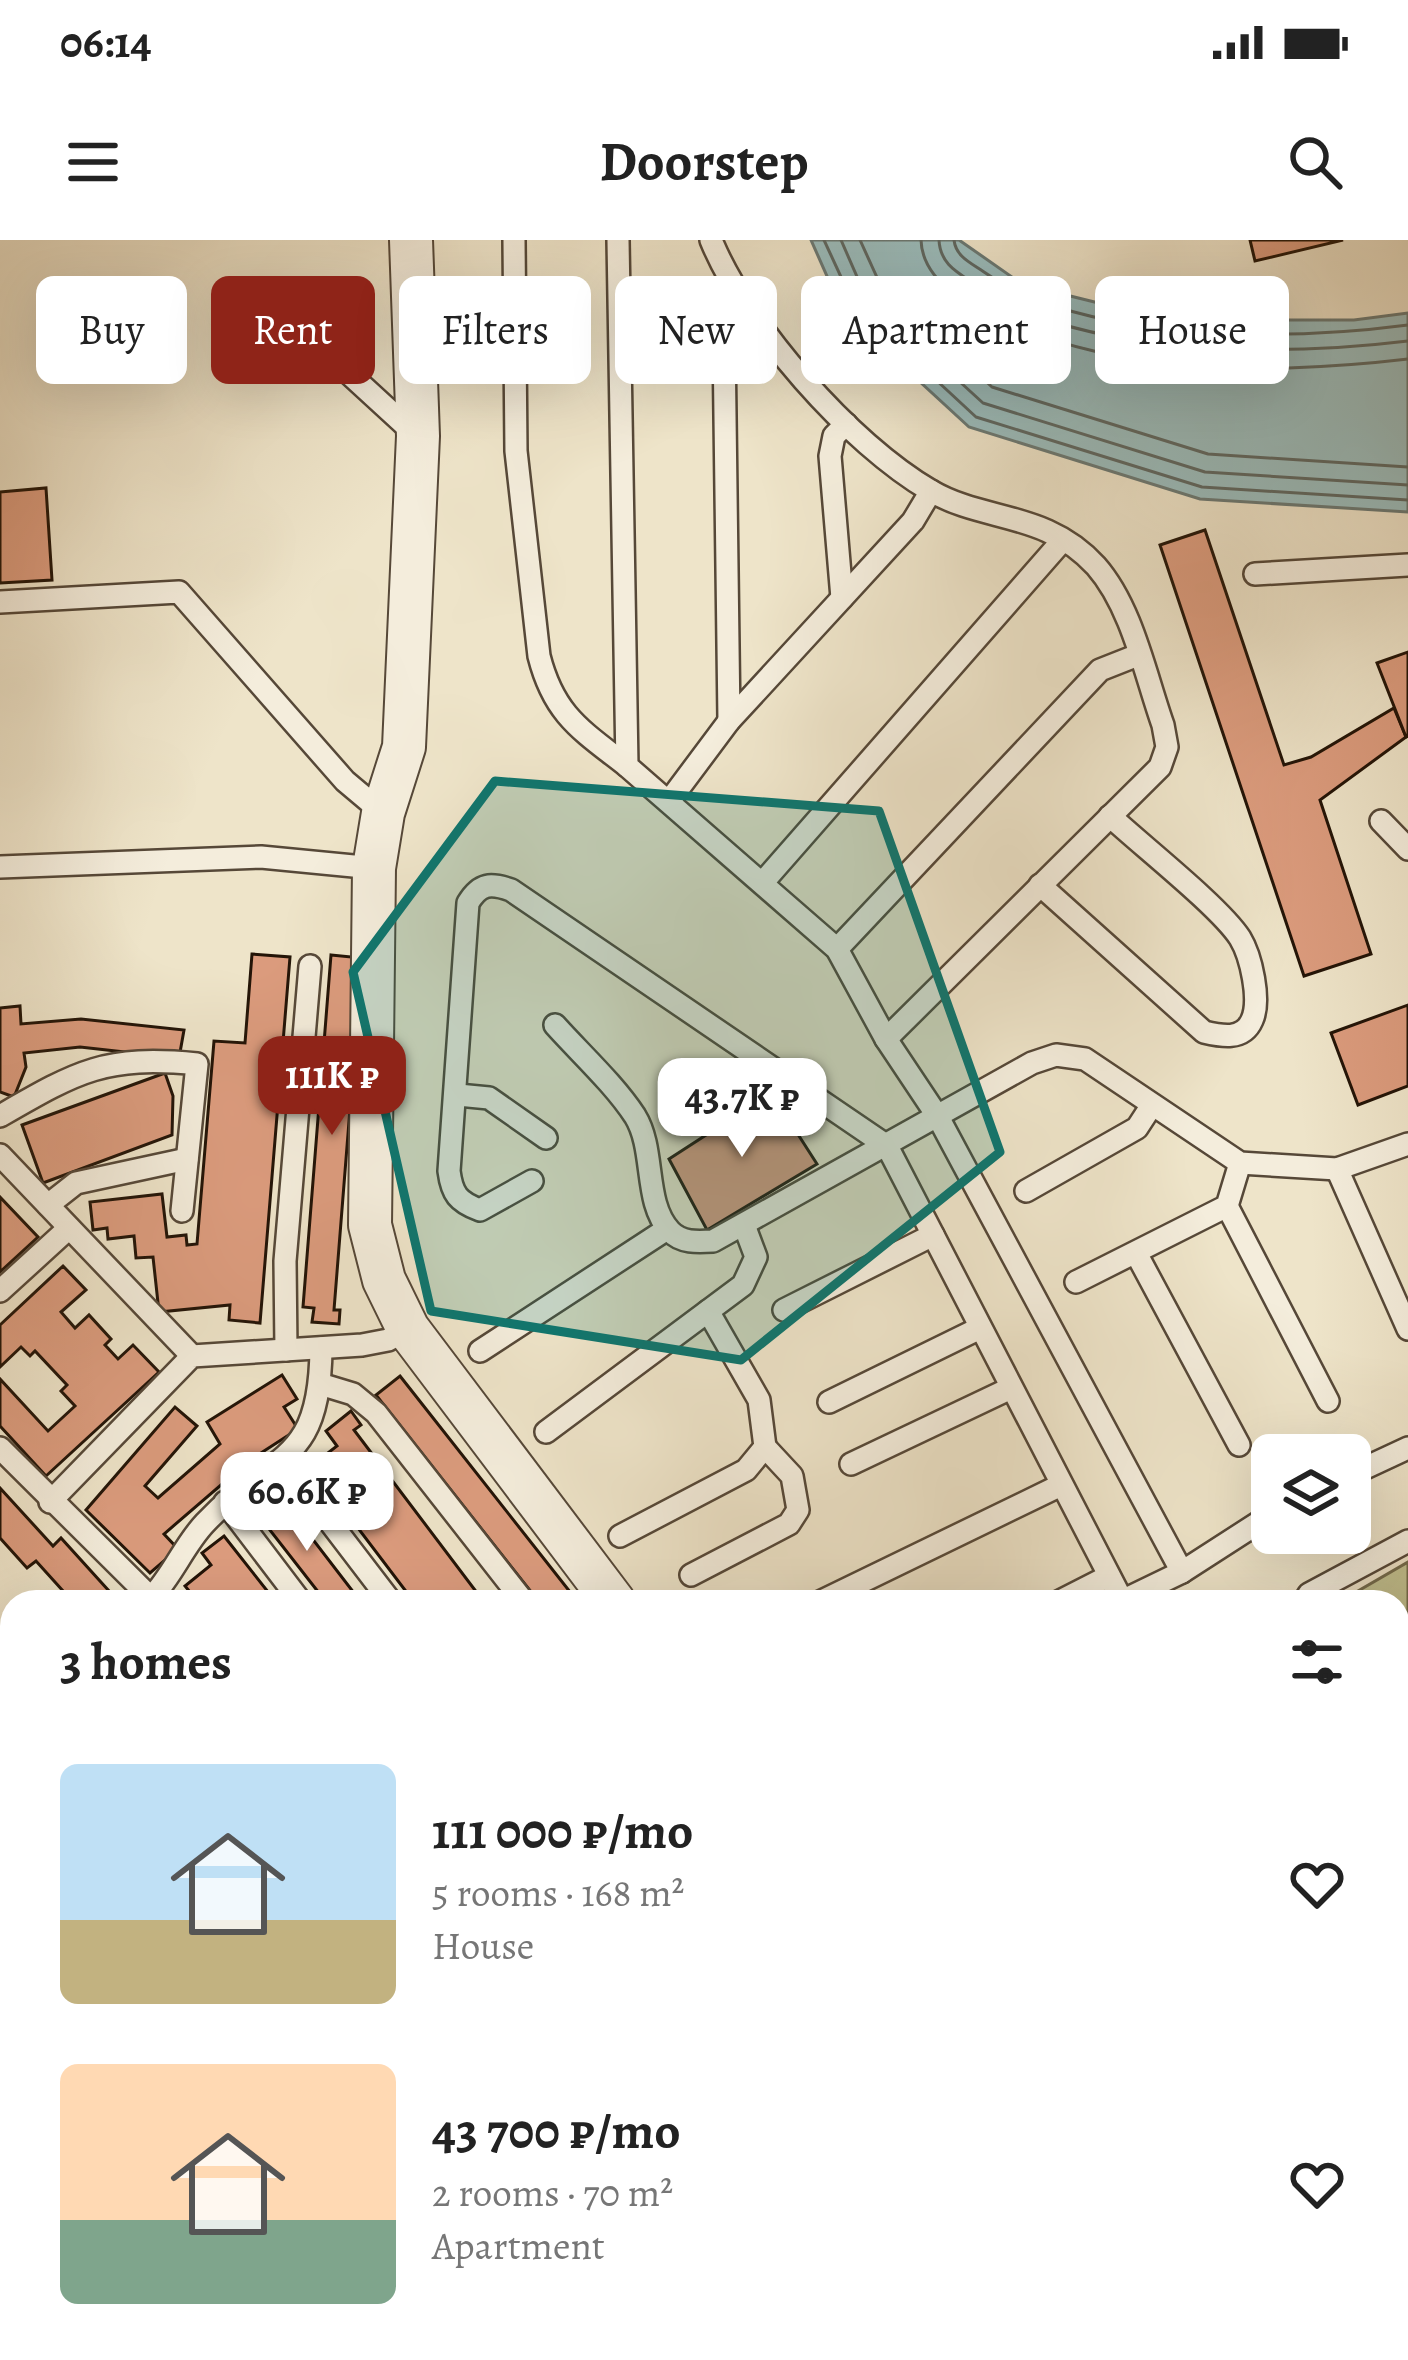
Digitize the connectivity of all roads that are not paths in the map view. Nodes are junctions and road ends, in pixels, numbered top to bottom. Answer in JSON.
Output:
{"nodes":[{"id":1,"x":411,"y":240,"type":"edge"},
{"id":2,"x":514,"y":240,"type":"edge"},
{"id":3,"x":618,"y":240,"type":"edge"},
{"id":4,"x":711,"y":240,"type":"edge"},
{"id":5,"x":729,"y":276,"type":"edge"},
{"id":6,"x":777,"y":346,"type":"edge"},
{"id":7,"x":361,"y":384,"type":"edge"},
{"id":8,"x":725,"y":384,"type":"edge"},
{"id":9,"x":847,"y":424,"type":"junction"},
{"id":10,"x":418,"y":436,"type":"junction"},
{"id":11,"x":932,"y":491,"type":"junction"},
{"id":12,"x":1062,"y":541,"type":"junction"},
{"id":13,"x":1408,"y":565,"type":"edge"},
{"id":14,"x":1255,"y":574,"type":"dead end"},
{"id":15,"x":842,"y":598,"type":"junction"},
{"id":16,"x":0,"y":602,"type":"edge"},
{"id":17,"x":1138,"y":655,"type":"junction"},
{"id":18,"x":729,"y":721,"type":"junction"},
{"id":19,"x":627,"y":766,"type":"junction"},
{"id":20,"x":670,"y":800,"type":"junction"},
{"id":21,"x":383,"y":813,"type":"junction"},
{"id":22,"x":1110,"y":816,"type":"junction"},
{"id":23,"x":1381,"y":820,"type":"dead end"},
{"id":24,"x":1408,"y":849,"type":"edge"},
{"id":25,"x":0,"y":867,"type":"edge"},
{"id":26,"x":374,"y":868,"type":"junction"},
{"id":27,"x":764,"y":881,"type":"junction"},
{"id":28,"x":1040,"y":886,"type":"junction"},
{"id":29,"x":837,"y":949,"type":"junction"},
{"id":30,"x":310,"y":967,"type":"dead end"},
{"id":31,"x":555,"y":1025,"type":"dead end"},
{"id":32,"x":886,"y":1039,"type":"junction"},
{"id":33,"x":458,"y":1095,"type":"junction"},
{"id":34,"x":1152,"y":1105,"type":"junction"},
{"id":35,"x":0,"y":1116,"type":"edge"},
{"id":36,"x":938,"y":1117,"type":"junction"},
{"id":37,"x":546,"y":1138,"type":"dead end"},
{"id":38,"x":1408,"y":1144,"type":"edge"},
{"id":39,"x":887,"y":1146,"type":"junction"},
{"id":40,"x":0,"y":1155,"type":"edge"},
{"id":41,"x":188,"y":1159,"type":"junction"},
{"id":42,"x":1240,"y":1162,"type":"junction"},
{"id":43,"x":1337,"y":1169,"type":"junction"},
{"id":44,"x":532,"y":1180,"type":"dead end"},
{"id":45,"x":1026,"y":1191,"type":"dead end"},
{"id":46,"x":48,"y":1205,"type":"junction"},
{"id":47,"x":1228,"y":1206,"type":"junction"},
{"id":48,"x":182,"y":1211,"type":"dead end"},
{"id":49,"x":744,"y":1225,"type":"junction"},
{"id":50,"x":69,"y":1228,"type":"junction"},
{"id":51,"x":667,"y":1228,"type":"junction"},
{"id":52,"x":933,"y":1235,"type":"junction"},
{"id":53,"x":1136,"y":1253,"type":"junction"},
{"id":54,"x":1076,"y":1282,"type":"dead end"},
{"id":55,"x":0,"y":1291,"type":"edge"},
{"id":56,"x":784,"y":1310,"type":"dead end"},
{"id":57,"x":708,"y":1311,"type":"junction"},
{"id":58,"x":980,"y":1328,"type":"junction"},
{"id":59,"x":408,"y":1329,"type":"junction"},
{"id":60,"x":1408,"y":1329,"type":"edge"},
{"id":61,"x":321,"y":1348,"type":"junction"},
{"id":62,"x":286,"y":1350,"type":"junction"},
{"id":63,"x":480,"y":1351,"type":"dead end"},
{"id":64,"x":192,"y":1357,"type":"junction"},
{"id":65,"x":320,"y":1384,"type":"junction"},
{"id":66,"x":1011,"y":1388,"type":"junction"},
{"id":67,"x":1328,"y":1401,"type":"dead end"},
{"id":68,"x":829,"y":1402,"type":"dead end"},
{"id":69,"x":546,"y":1432,"type":"dead end"},
{"id":70,"x":1239,"y":1445,"type":"dead end"},
{"id":71,"x":765,"y":1447,"type":"junction"},
{"id":72,"x":0,"y":1448,"type":"edge"},
{"id":73,"x":1408,"y":1448,"type":"edge"},
{"id":74,"x":284,"y":1462,"type":"junction"},
{"id":75,"x":851,"y":1463,"type":"dead end"},
{"id":76,"x":1371,"y":1465,"type":"edge"},
{"id":77,"x":1061,"y":1485,"type":"junction"},
{"id":78,"x":50,"y":1502,"type":"junction"},
{"id":79,"x":225,"y":1502,"type":"junction"},
{"id":80,"x":1251,"y":1528,"type":"edge"},
{"id":81,"x":620,"y":1536,"type":"dead end"},
{"id":82,"x":1408,"y":1541,"type":"edge"},
{"id":83,"x":1182,"y":1572,"type":"junction"},
{"id":84,"x":691,"y":1575,"type":"dead end"},
{"id":85,"x":1109,"y":1576,"type":"junction"},
{"id":86,"x":142,"y":1590,"type":"edge"},
{"id":87,"x":161,"y":1590,"type":"edge"},
{"id":88,"x":292,"y":1590,"type":"edge"},
{"id":89,"x":382,"y":1590,"type":"edge"},
{"id":90,"x":515,"y":1590,"type":"edge"},
{"id":91,"x":605,"y":1590,"type":"edge"},
{"id":92,"x":845,"y":1590,"type":"edge"},
{"id":93,"x":1082,"y":1590,"type":"edge"},
{"id":94,"x":1116,"y":1590,"type":"edge"},
{"id":95,"x":1146,"y":1590,"type":"edge"},
{"id":96,"x":1316,"y":1590,"type":"edge"}],
"edges":[{"from":1,"to":10,"type":"street"},
{"from":2,"to":19,"type":"lane"},
{"from":3,"to":19,"type":"lane"},
{"from":4,"to":5,"type":"lane"},
{"from":6,"to":9,"type":"lane"},
{"from":7,"to":10,"type":"lane"},
{"from":8,"to":18,"type":"lane"},
{"from":9,"to":11,"type":"lane"},
{"from":9,"to":15,"type":"lane"},
{"from":10,"to":21,"type":"street"},
{"from":11,"to":12,"type":"lane"},
{"from":11,"to":15,"type":"lane"},
{"from":12,"to":17,"type":"lane"},
{"from":12,"to":27,"type":"lane"},
{"from":13,"to":14,"type":"lane"},
{"from":15,"to":18,"type":"lane"},
{"from":16,"to":21,"type":"lane"},
{"from":17,"to":22,"type":"lane"},
{"from":17,"to":29,"type":"lane"},
{"from":18,"to":20,"type":"lane"},
{"from":19,"to":20,"type":"lane"},
{"from":20,"to":27,"type":"lane"},
{"from":21,"to":26,"type":"street"},
{"from":22,"to":28,"type":"lane"},
{"from":22,"to":28,"type":"lane"},
{"from":23,"to":24,"type":"lane"},
{"from":25,"to":26,"type":"lane"},
{"from":26,"to":59,"type":"street"},
{"from":27,"to":29,"type":"lane"},
{"from":28,"to":32,"type":"lane"},
{"from":29,"to":32,"type":"lane"},
{"from":30,"to":62,"type":"lane"},
{"from":31,"to":51,"type":"lane"},
{"from":32,"to":36,"type":"lane"},
{"from":33,"to":37,"type":"lane"},
{"from":33,"to":39,"type":"lane"},
{"from":33,"to":44,"type":"lane"},
{"from":34,"to":36,"type":"lane"},
{"from":34,"to":42,"type":"lane"},
{"from":34,"to":45,"type":"lane"},
{"from":35,"to":41,"type":"lane"},
{"from":36,"to":39,"type":"lane"},
{"from":36,"to":83,"type":"lane"},
{"from":38,"to":43,"type":"lane"},
{"from":39,"to":49,"type":"lane"},
{"from":39,"to":52,"type":"lane"},
{"from":40,"to":46,"type":"lane"},
{"from":41,"to":46,"type":"lane"},
{"from":41,"to":48,"type":"lane"},
{"from":42,"to":43,"type":"lane"},
{"from":42,"to":47,"type":"lane"},
{"from":43,"to":60,"type":"lane"},
{"from":46,"to":50,"type":"lane"},
{"from":47,"to":53,"type":"lane"},
{"from":47,"to":67,"type":"lane"},
{"from":49,"to":51,"type":"lane"},
{"from":49,"to":57,"type":"lane"},
{"from":50,"to":55,"type":"lane"},
{"from":50,"to":64,"type":"lane"},
{"from":51,"to":63,"type":"lane"},
{"from":52,"to":56,"type":"lane"},
{"from":52,"to":58,"type":"lane"},
{"from":53,"to":54,"type":"lane"},
{"from":53,"to":70,"type":"lane"},
{"from":57,"to":69,"type":"lane"},
{"from":57,"to":71,"type":"lane"},
{"from":58,"to":66,"type":"lane"},
{"from":58,"to":68,"type":"lane"},
{"from":59,"to":61,"type":"lane"},
{"from":59,"to":91,"type":"street"},
{"from":61,"to":62,"type":"lane"},
{"from":61,"to":65,"type":"lane"},
{"from":62,"to":64,"type":"lane"},
{"from":64,"to":78,"type":"lane"},
{"from":65,"to":74,"type":"lane"},
{"from":65,"to":90,"type":"lane"},
{"from":66,"to":75,"type":"lane"},
{"from":66,"to":77,"type":"lane"},
{"from":71,"to":81,"type":"lane"},
{"from":71,"to":84,"type":"lane"},
{"from":72,"to":78,"type":"lane"},
{"from":73,"to":76,"type":"lane"},
{"from":74,"to":79,"type":"lane"},
{"from":74,"to":89,"type":"lane"},
{"from":77,"to":85,"type":"lane"},
{"from":77,"to":92,"type":"lane"},
{"from":78,"to":86,"type":"lane"},
{"from":79,"to":87,"type":"lane"},
{"from":79,"to":88,"type":"lane"},
{"from":80,"to":83,"type":"lane"},
{"from":82,"to":96,"type":"lane"},
{"from":83,"to":95,"type":"lane"},
{"from":85,"to":93,"type":"lane"},
{"from":85,"to":94,"type":"lane"}]}
